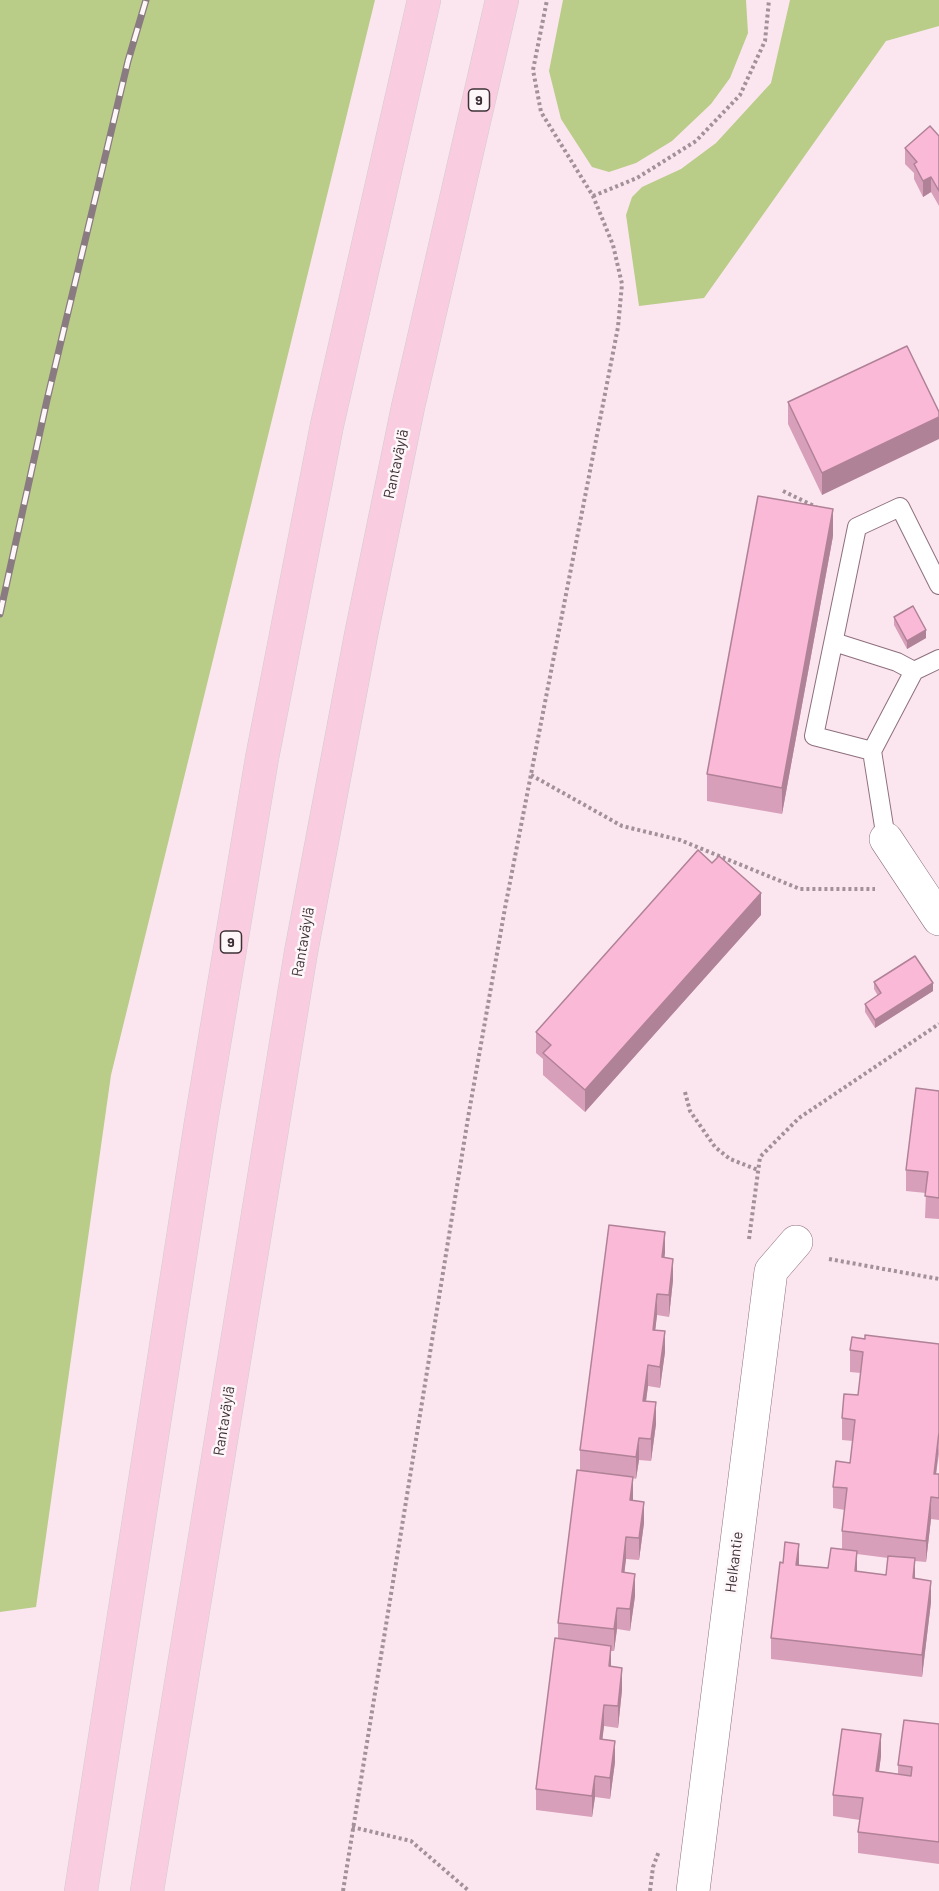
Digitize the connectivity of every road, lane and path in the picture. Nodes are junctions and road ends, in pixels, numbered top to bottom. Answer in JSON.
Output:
{"nodes":[{"id":1,"x":424,"y":0,"type":"edge"},
{"id":2,"x":547,"y":0,"type":"edge"},
{"id":3,"x":769,"y":0,"type":"edge"},
{"id":4,"x":501,"y":1,"type":"edge"},
{"id":5,"x":593,"y":196,"type":"junction"},
{"id":6,"x":783,"y":491,"type":"dead end"},
{"id":7,"x":857,"y":527,"type":"junction"},
{"id":8,"x":939,"y":585,"type":"edge"},
{"id":9,"x":834,"y":642,"type":"junction"},
{"id":10,"x":939,"y":659,"type":"edge"},
{"id":11,"x":914,"y":671,"type":"junction"},
{"id":12,"x":872,"y":751,"type":"junction"},
{"id":13,"x":531,"y":775,"type":"junction"},
{"id":14,"x":886,"y":838,"type":"joint"},
{"id":15,"x":919,"y":889,"type":"junction"},
{"id":16,"x":939,"y":919,"type":"edge"},
{"id":17,"x":939,"y":1024,"type":"edge"},
{"id":18,"x":685,"y":1092,"type":"dead end"},
{"id":19,"x":758,"y":1170,"type":"junction"},
{"id":20,"x":748,"y":1246,"type":"dead end"},
{"id":21,"x":792,"y":1247,"type":"joint"},
{"id":22,"x":939,"y":1279,"type":"edge"},
{"id":23,"x":352,"y":1827,"type":"junction"},
{"id":24,"x":81,"y":1891,"type":"edge"},
{"id":25,"x":147,"y":1891,"type":"edge"},
{"id":26,"x":343,"y":1891,"type":"edge"},
{"id":27,"x":469,"y":1891,"type":"edge"},
{"id":28,"x":693,"y":1891,"type":"edge"}],
"edges":[{"from":1,"to":24,"type":"highway","number":"9"},
{"from":2,"to":5,"type":"path"},
{"from":3,"to":5,"type":"path"},
{"from":4,"to":25,"type":"highway","name":"Rantaväylä","number":"9"},
{"from":5,"to":13,"type":"path"},
{"from":6,"to":7,"type":"path"},
{"from":7,"to":8,"type":"lane"},
{"from":7,"to":9,"type":"lane"},
{"from":9,"to":11,"type":"lane"},
{"from":9,"to":12,"type":"lane"},
{"from":10,"to":11,"type":"lane"},
{"from":11,"to":12,"type":"lane"},
{"from":12,"to":14,"type":"lane"},
{"from":13,"to":15,"type":"path"},
{"from":13,"to":23,"type":"path"},
{"from":14,"to":15,"type":"street"},
{"from":15,"to":16,"type":"street"},
{"from":17,"to":19,"type":"path"},
{"from":18,"to":19,"type":"path"},
{"from":19,"to":20,"type":"path"},
{"from":21,"to":22,"type":"path"},
{"from":21,"to":28,"type":"street","name":"Helkantie"},
{"from":23,"to":26,"type":"path"},
{"from":23,"to":27,"type":"path"}]}
